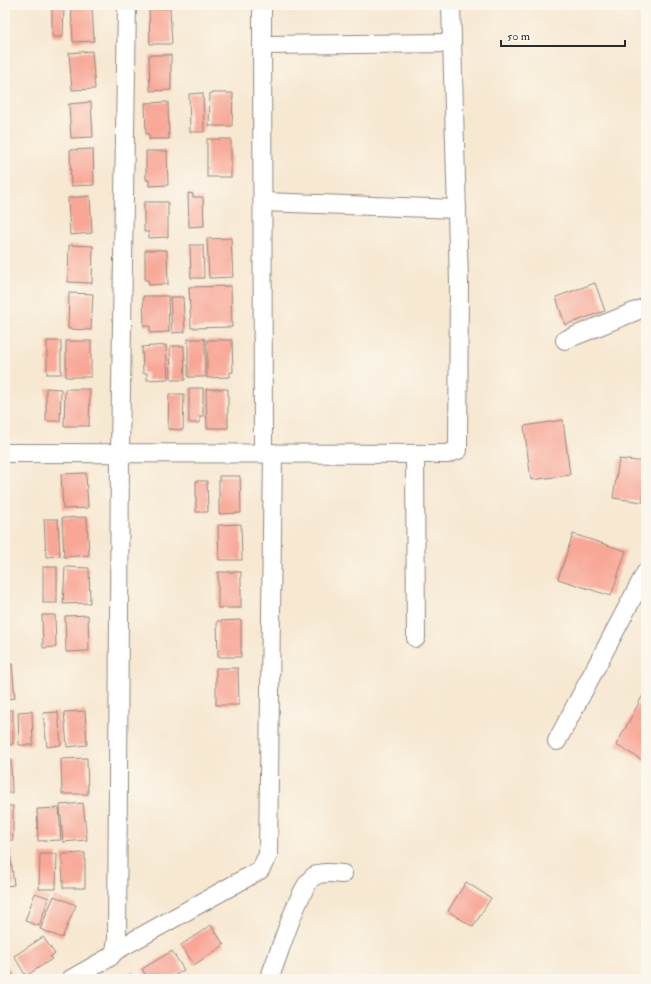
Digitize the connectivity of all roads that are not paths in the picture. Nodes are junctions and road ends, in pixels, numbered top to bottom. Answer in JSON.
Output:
{"nodes":[{"id":1,"x":127,"y":5,"type":"edge"},
{"id":2,"x":262,"y":5,"type":"edge"},
{"id":3,"x":451,"y":5,"type":"edge"},
{"id":4,"x":452,"y":43,"type":"junction"},
{"id":5,"x":262,"y":45,"type":"junction"},
{"id":6,"x":263,"y":202,"type":"junction"},
{"id":7,"x":457,"y":209,"type":"junction"},
{"id":8,"x":646,"y":307,"type":"edge"},
{"id":9,"x":565,"y":340,"type":"dead end"},
{"id":10,"x":5,"y":453,"type":"edge"},
{"id":11,"x":120,"y":453,"type":"junction"},
{"id":12,"x":268,"y":453,"type":"junction"},
{"id":13,"x":415,"y":454,"type":"junction"},
{"id":14,"x":646,"y":572,"type":"edge"},
{"id":15,"x":416,"y":638,"type":"dead end"},
{"id":16,"x":557,"y":741,"type":"dead end"},
{"id":17,"x":343,"y":874,"type":"dead end"},
{"id":18,"x":115,"y":951,"type":"junction"},
{"id":19,"x":72,"y":979,"type":"edge"},
{"id":20,"x":269,"y":979,"type":"edge"}],
"edges":[{"from":1,"to":11,"type":"street"},
{"from":2,"to":5,"type":"street"},
{"from":3,"to":4,"type":"street"},
{"from":4,"to":5,"type":"street"},
{"from":4,"to":7,"type":"street"},
{"from":5,"to":6,"type":"street"},
{"from":6,"to":7,"type":"street"},
{"from":6,"to":12,"type":"street"},
{"from":7,"to":13,"type":"street"},
{"from":8,"to":9,"type":"street"},
{"from":10,"to":11,"type":"street"},
{"from":11,"to":12,"type":"street"},
{"from":11,"to":18,"type":"street"},
{"from":12,"to":13,"type":"street"},
{"from":12,"to":18,"type":"street"},
{"from":13,"to":15,"type":"street"},
{"from":14,"to":16,"type":"street"},
{"from":17,"to":20,"type":"street"},
{"from":18,"to":19,"type":"street"}]}
